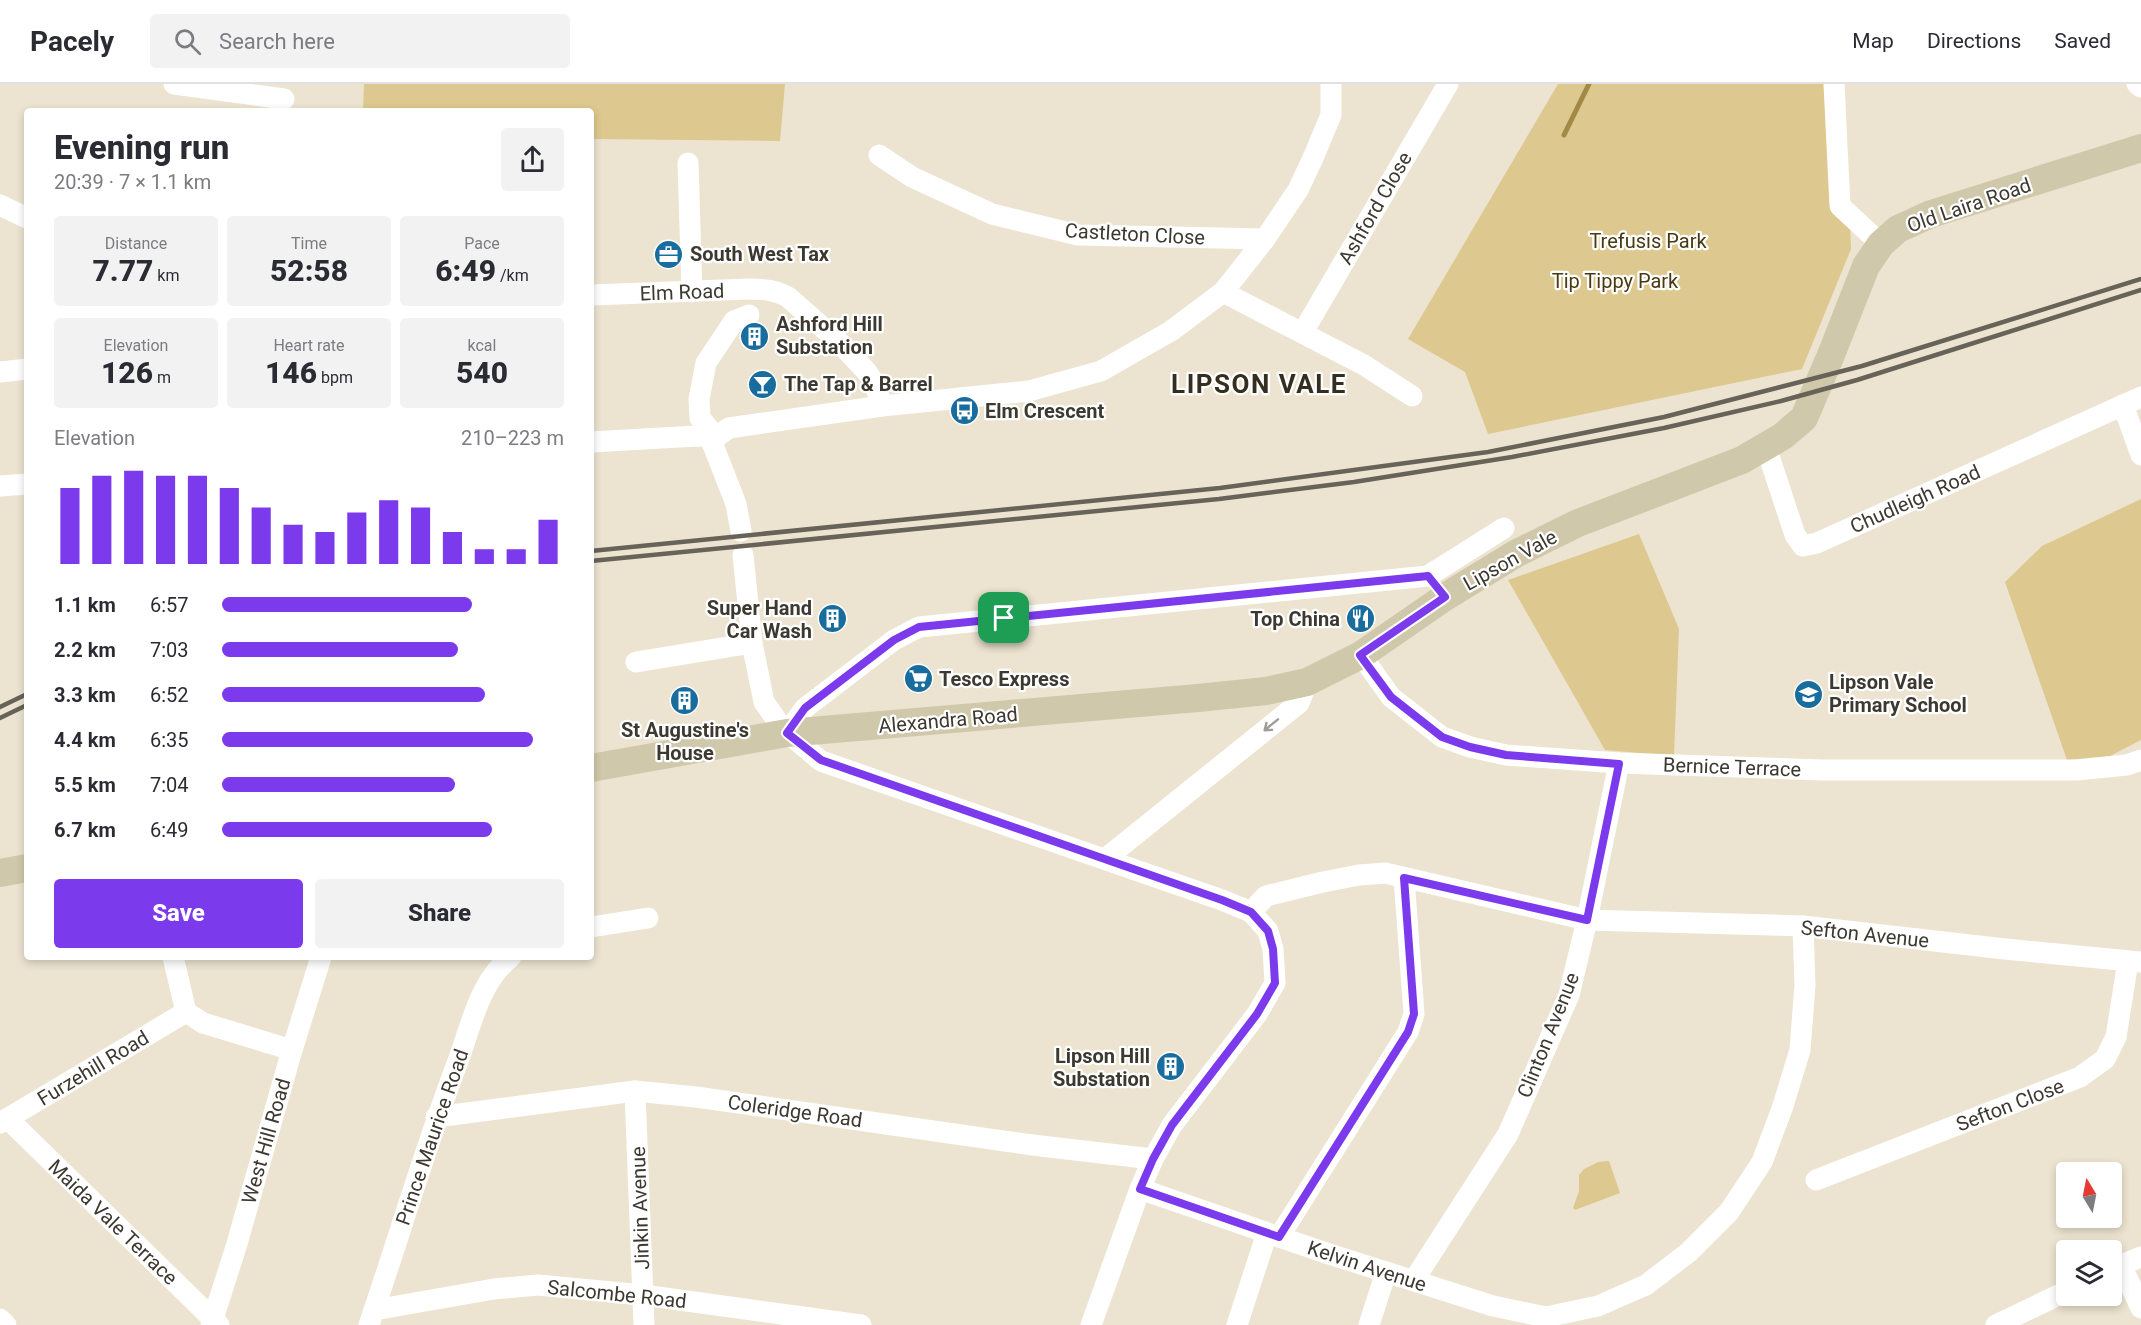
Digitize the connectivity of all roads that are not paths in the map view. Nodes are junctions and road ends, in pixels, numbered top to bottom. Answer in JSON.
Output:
{"nodes":[{"id":1,"x":174,"y":84,"type":"edge"},
{"id":2,"x":1331,"y":84,"type":"edge"},
{"id":3,"x":1448,"y":84,"type":"edge"},
{"id":4,"x":1834,"y":84,"type":"edge"},
{"id":5,"x":2136,"y":84,"type":"edge"},
{"id":6,"x":2141,"y":87,"type":"edge"},
{"id":7,"x":284,"y":99,"type":"dead end"},
{"id":8,"x":2141,"y":148,"type":"edge"},
{"id":9,"x":879,"y":155,"type":"dead end"},
{"id":10,"x":688,"y":163,"type":"dead end"},
{"id":11,"x":0,"y":205,"type":"edge"},
{"id":12,"x":24,"y":217,"type":"edge"},
{"id":13,"x":1265,"y":239,"type":"junction"},
{"id":14,"x":1881,"y":244,"type":"junction"},
{"id":15,"x":692,"y":292,"type":"junction"},
{"id":16,"x":1223,"y":292,"type":"junction"},
{"id":17,"x":594,"y":296,"type":"edge"},
{"id":18,"x":749,"y":315,"type":"dead end"},
{"id":19,"x":1303,"y":332,"type":"junction"},
{"id":20,"x":24,"y":369,"type":"edge"},
{"id":21,"x":0,"y":372,"type":"edge"},
{"id":22,"x":1412,"y":396,"type":"dead end"},
{"id":23,"x":2132,"y":401,"type":"edge"},
{"id":24,"x":882,"y":406,"type":"junction"},
{"id":25,"x":1804,"y":418,"type":"joint"},
{"id":26,"x":716,"y":437,"type":"junction"},
{"id":27,"x":594,"y":442,"type":"edge"},
{"id":28,"x":1766,"y":447,"type":"junction"},
{"id":29,"x":2141,"y":455,"type":"edge"},
{"id":30,"x":24,"y":484,"type":"edge"},
{"id":31,"x":0,"y":486,"type":"edge"},
{"id":32,"x":1504,"y":528,"type":"dead end"},
{"id":33,"x":741,"y":531,"type":"dead end"},
{"id":34,"x":743,"y":555,"type":"dead end"},
{"id":35,"x":1437,"y":586,"type":"junction"},
{"id":36,"x":752,"y":643,"type":"junction"},
{"id":37,"x":1360,"y":655,"type":"junction"},
{"id":38,"x":636,"y":662,"type":"dead end"},
{"id":39,"x":1307,"y":682,"type":"junction"},
{"id":40,"x":787,"y":733,"type":"junction"},
{"id":41,"x":2141,"y":760,"type":"edge"},
{"id":42,"x":1619,"y":764,"type":"junction"},
{"id":43,"x":594,"y":767,"type":"edge"},
{"id":44,"x":1105,"y":859,"type":"junction"},
{"id":45,"x":24,"y":869,"type":"edge"},
{"id":46,"x":0,"y":873,"type":"edge"},
{"id":47,"x":1404,"y":878,"type":"junction"},
{"id":48,"x":1251,"y":912,"type":"junction"},
{"id":49,"x":648,"y":918,"type":"dead end"},
{"id":50,"x":1587,"y":920,"type":"junction"},
{"id":51,"x":1803,"y":926,"type":"junction"},
{"id":52,"x":594,"y":927,"type":"edge"},
{"id":53,"x":174,"y":960,"type":"edge"},
{"id":54,"x":320,"y":960,"type":"edge"},
{"id":55,"x":508,"y":960,"type":"edge"},
{"id":56,"x":2134,"y":962,"type":"edge"},
{"id":57,"x":186,"y":1012,"type":"junction"},
{"id":58,"x":292,"y":1050,"type":"junction"},
{"id":59,"x":635,"y":1090,"type":"junction"},
{"id":60,"x":436,"y":1117,"type":"junction"},
{"id":61,"x":4,"y":1121,"type":"edge"},
{"id":62,"x":1153,"y":1159,"type":"junction"},
{"id":63,"x":1816,"y":1180,"type":"dead end"},
{"id":64,"x":1140,"y":1189,"type":"junction"},
{"id":65,"x":1273,"y":1235,"type":"junction"},
{"id":66,"x":2141,"y":1257,"type":"edge"},
{"id":67,"x":2122,"y":1265,"type":"edge"},
{"id":68,"x":1386,"y":1272,"type":"junction"},
{"id":69,"x":2122,"y":1277,"type":"edge"},
{"id":70,"x":1414,"y":1280,"type":"junction"},
{"id":71,"x":643,"y":1295,"type":"junction"},
{"id":72,"x":2056,"y":1296,"type":"edge"},
{"id":73,"x":2141,"y":1308,"type":"edge"},
{"id":74,"x":371,"y":1318,"type":"edge"},
{"id":75,"x":0,"y":1319,"type":"edge"},
{"id":76,"x":214,"y":1323,"type":"edge"},
{"id":77,"x":6,"y":1325,"type":"edge"},
{"id":78,"x":644,"y":1325,"type":"edge"},
{"id":79,"x":861,"y":1325,"type":"edge"},
{"id":80,"x":1091,"y":1325,"type":"edge"},
{"id":81,"x":1237,"y":1325,"type":"edge"},
{"id":82,"x":1369,"y":1325,"type":"edge"},
{"id":83,"x":1996,"y":1325,"type":"edge"}],
"edges":[{"from":1,"to":7,"type":"street"},
{"from":2,"to":13,"type":"street"},
{"from":3,"to":19,"type":"street","name":"Ashford Close"},
{"from":4,"to":14,"type":"street"},
{"from":5,"to":6,"type":"street"},
{"from":8,"to":14,"type":"main road","name":"Old Laira Road"},
{"from":9,"to":13,"type":"street","name":"Castleton Close"},
{"from":10,"to":15,"type":"street"},
{"from":11,"to":12,"type":"street"},
{"from":13,"to":16,"type":"street"},
{"from":14,"to":25,"type":"main road","name":"Old Laira Road"},
{"from":15,"to":17,"type":"street","name":"Elm Road"},
{"from":15,"to":24,"type":"street","name":"Elm Road"},
{"from":16,"to":19,"type":"street"},
{"from":16,"to":24,"type":"street"},
{"from":18,"to":26,"type":"street"},
{"from":19,"to":22,"type":"street"},
{"from":20,"to":21,"type":"street"},
{"from":23,"to":28,"type":"street","name":"Chudleigh Road"},
{"from":23,"to":29,"type":"street"},
{"from":24,"to":26,"type":"street"},
{"from":25,"to":28,"type":"main road","name":"Lipson Vale"},
{"from":26,"to":27,"type":"street"},
{"from":26,"to":33,"type":"street"},
{"from":28,"to":35,"type":"main road","name":"Lipson Vale"},
{"from":30,"to":31,"type":"street"},
{"from":32,"to":35,"type":"street"},
{"from":34,"to":36,"type":"street"},
{"from":35,"to":37,"type":"main road","name":"Lipson Vale"},
{"from":35,"to":40,"type":"street"},
{"from":36,"to":38,"type":"street"},
{"from":36,"to":40,"type":"street"},
{"from":37,"to":39,"type":"main road","name":"Lipson Vale"},
{"from":37,"to":42,"type":"street","name":"Bernice Terrace"},
{"from":39,"to":40,"type":"main road","name":"Alexandra Road"},
{"from":39,"to":44,"type":"street","one_way":true},
{"from":40,"to":43,"type":"main road","name":"Alexandra Road"},
{"from":40,"to":44,"type":"street"},
{"from":41,"to":42,"type":"street","name":"Bernice Terrace"},
{"from":42,"to":50,"type":"street","name":"Clinton Avenue"},
{"from":44,"to":48,"type":"street"},
{"from":45,"to":46,"type":"main road"},
{"from":47,"to":48,"type":"street","name":"Sefton Avenue"},
{"from":47,"to":50,"type":"street","name":"Sefton Avenue"},
{"from":47,"to":65,"type":"street"},
{"from":48,"to":62,"type":"street"},
{"from":49,"to":52,"type":"street"},
{"from":50,"to":51,"type":"street","name":"Sefton Avenue"},
{"from":50,"to":70,"type":"street","name":"Clinton Avenue"},
{"from":51,"to":56,"type":"street","name":"Sefton Avenue"},
{"from":51,"to":70,"type":"street","name":"Kelvin Avenue"},
{"from":53,"to":57,"type":"street"},
{"from":54,"to":58,"type":"street","name":"West Hill Road"},
{"from":55,"to":60,"type":"street","name":"Prince Maurice Road"},
{"from":56,"to":63,"type":"street","name":"Sefton Close"},
{"from":57,"to":58,"type":"street"},
{"from":57,"to":61,"type":"street","name":"Furzehill Road"},
{"from":58,"to":76,"type":"street","name":"West Hill Road"},
{"from":59,"to":60,"type":"street","name":"Coleridge Road"},
{"from":59,"to":62,"type":"street","name":"Coleridge Road"},
{"from":59,"to":71,"type":"street","name":"Jinkin Avenue"},
{"from":60,"to":74,"type":"street","name":"Prince Maurice Road"},
{"from":61,"to":76,"type":"street","name":"Maida Vale Terrace"},
{"from":62,"to":64,"type":"street"},
{"from":64,"to":65,"type":"street","name":"Kelvin Avenue"},
{"from":64,"to":80,"type":"street"},
{"from":65,"to":68,"type":"street","name":"Kelvin Avenue"},
{"from":65,"to":81,"type":"street"},
{"from":66,"to":67,"type":"street"},
{"from":68,"to":70,"type":"street","name":"Kelvin Avenue"},
{"from":68,"to":82,"type":"street"},
{"from":69,"to":73,"type":"street"},
{"from":71,"to":74,"type":"street","name":"Salcombe Road"},
{"from":71,"to":78,"type":"street","name":"Jinkin Avenue"},
{"from":71,"to":79,"type":"street","name":"Salcombe Road"},
{"from":72,"to":83,"type":"street"},
{"from":75,"to":77,"type":"street"}]}
